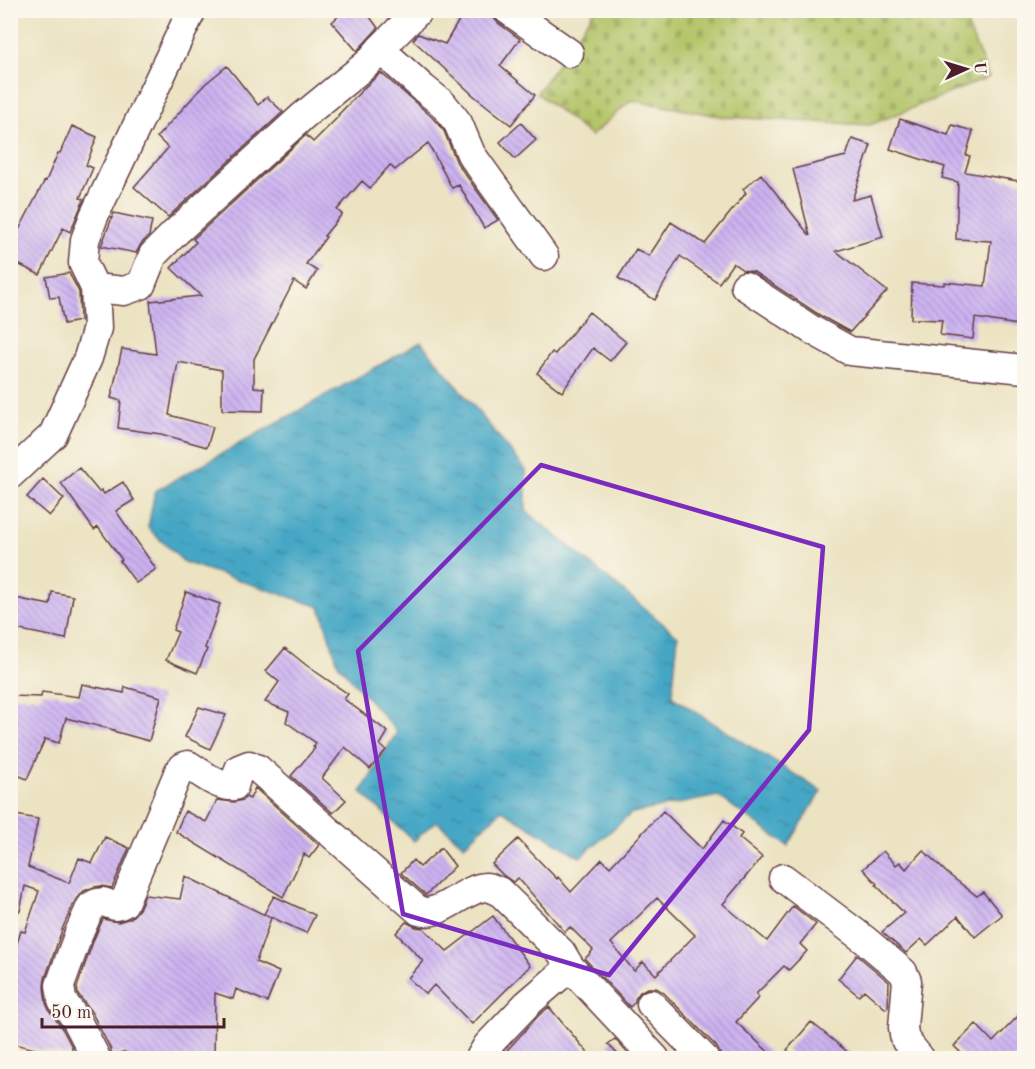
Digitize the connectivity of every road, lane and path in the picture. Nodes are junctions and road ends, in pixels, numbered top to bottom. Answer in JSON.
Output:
{"nodes":[{"id":1,"x":192,"y":10,"type":"edge"},
{"id":2,"x":419,"y":10,"type":"edge"},
{"id":3,"x":508,"y":10,"type":"edge"},
{"id":4,"x":380,"y":49,"type":"junction"},
{"id":5,"x":569,"y":53,"type":"dead end"},
{"id":6,"x":544,"y":256,"type":"dead end"},
{"id":7,"x":745,"y":286,"type":"dead end"},
{"id":8,"x":94,"y":288,"type":"junction"},
{"id":9,"x":1024,"y":369,"type":"edge"},
{"id":10,"x":10,"y":475,"type":"edge"},
{"id":11,"x":783,"y":878,"type":"dead end"},
{"id":12,"x":570,"y":967,"type":"junction"},
{"id":13,"x":651,"y":1004,"type":"dead end"},
{"id":14,"x":702,"y":1058,"type":"edge"},
{"id":15,"x":96,"y":1059,"type":"edge"},
{"id":16,"x":480,"y":1059,"type":"edge"},
{"id":17,"x":655,"y":1059,"type":"edge"},
{"id":18,"x":920,"y":1059,"type":"edge"}],
"edges":[{"from":1,"to":8,"type":"street"},
{"from":2,"to":4,"type":"street"},
{"from":3,"to":5,"type":"street"},
{"from":4,"to":6,"type":"street"},
{"from":4,"to":8,"type":"street"},
{"from":7,"to":9,"type":"street"},
{"from":8,"to":10,"type":"street"},
{"from":11,"to":18,"type":"street"},
{"from":12,"to":15,"type":"street"},
{"from":12,"to":16,"type":"street"},
{"from":12,"to":17,"type":"street"},
{"from":13,"to":14,"type":"street"}]}
